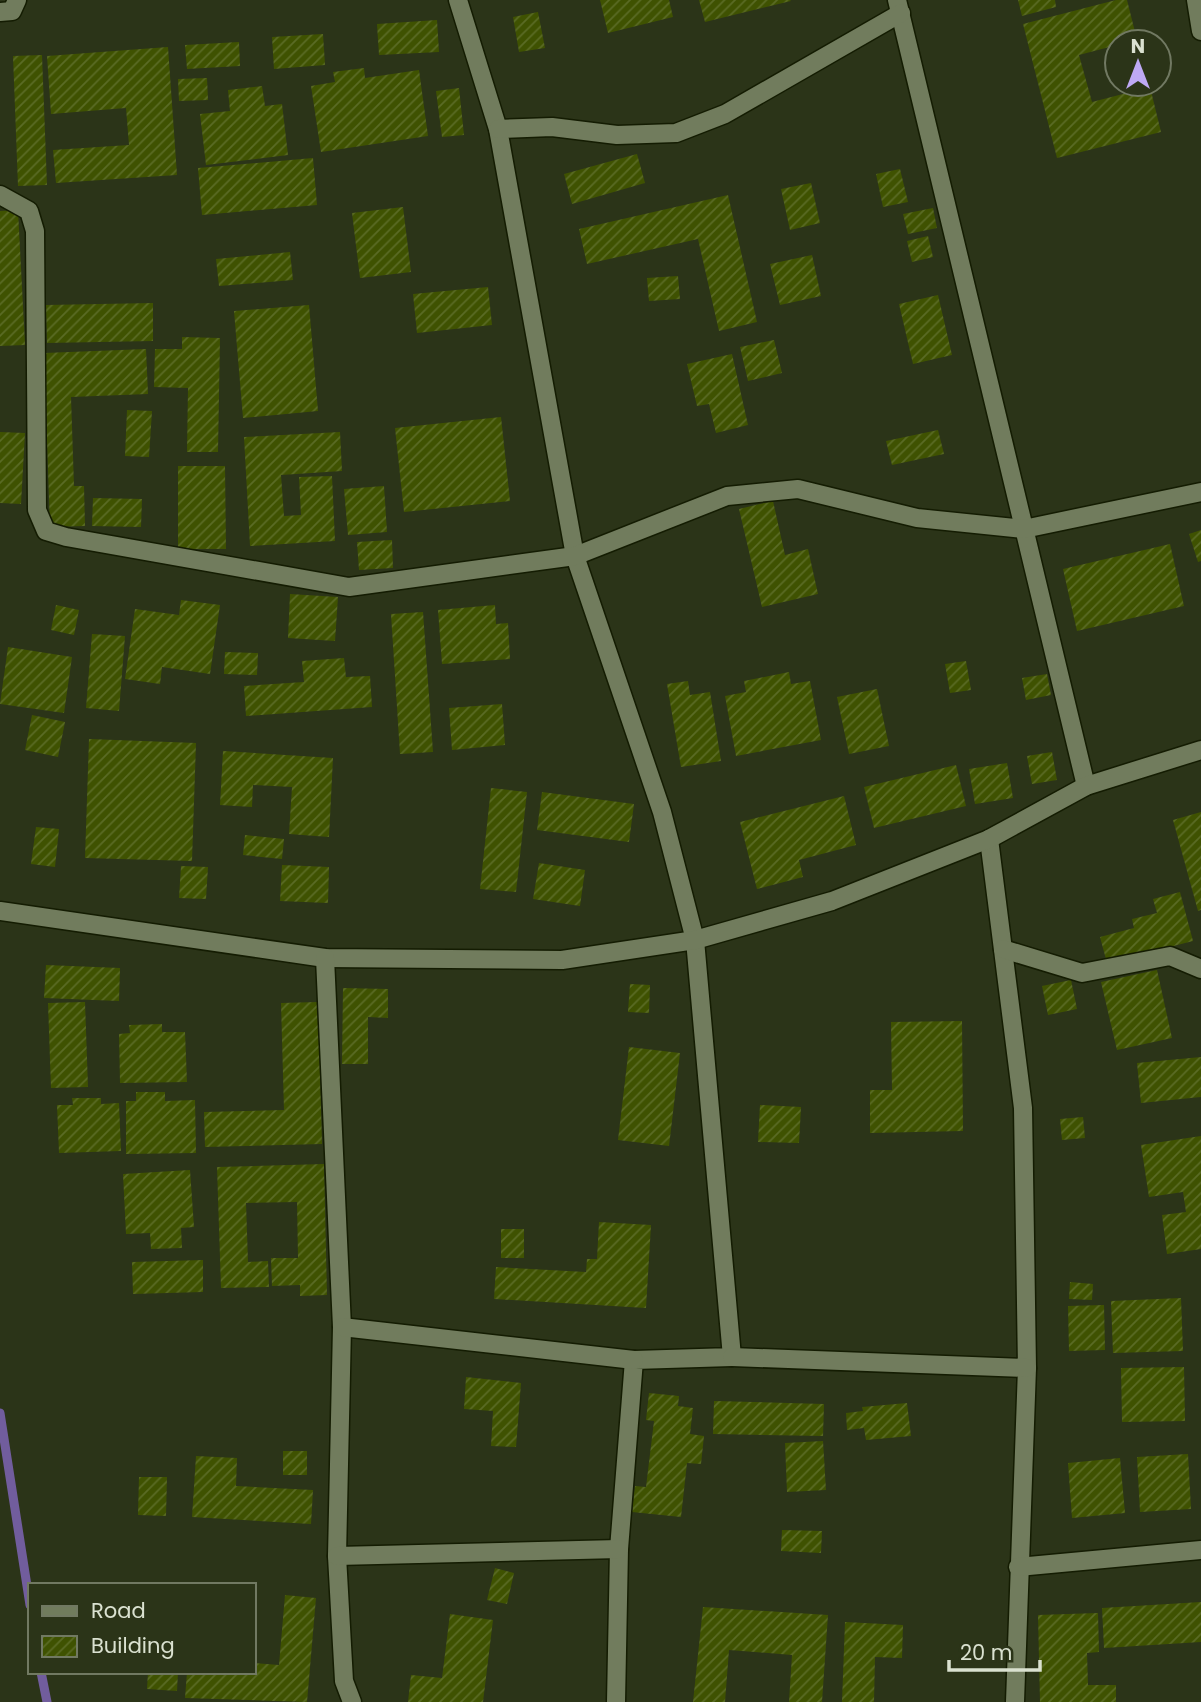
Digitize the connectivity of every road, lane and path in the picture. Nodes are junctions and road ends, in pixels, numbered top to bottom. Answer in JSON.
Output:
{"nodes":[{"id":1,"x":17,"y":0,"type":"edge"},
{"id":2,"x":458,"y":0,"type":"edge"},
{"id":3,"x":1196,"y":0,"type":"edge"},
{"id":4,"x":899,"y":7,"type":"edge"},
{"id":5,"x":0,"y":12,"type":"edge"},
{"id":6,"x":1201,"y":31,"type":"edge"},
{"id":7,"x":498,"y":129,"type":"junction"},
{"id":8,"x":0,"y":195,"type":"edge"},
{"id":9,"x":1201,"y":492,"type":"edge"},
{"id":10,"x":1024,"y":529,"type":"junction"},
{"id":11,"x":575,"y":556,"type":"junction"},
{"id":12,"x":1201,"y":750,"type":"edge"},
{"id":13,"x":1086,"y":786,"type":"junction"},
{"id":14,"x":989,"y":839,"type":"junction"},
{"id":15,"x":0,"y":911,"type":"edge"},
{"id":16,"x":695,"y":940,"type":"junction"},
{"id":17,"x":1003,"y":949,"type":"junction"},
{"id":18,"x":325,"y":958,"type":"junction"},
{"id":19,"x":1201,"y":969,"type":"edge"},
{"id":20,"x":342,"y":1327,"type":"junction"},
{"id":21,"x":732,"y":1357,"type":"junction"},
{"id":22,"x":634,"y":1360,"type":"junction"},
{"id":23,"x":1027,"y":1368,"type":"junction"},
{"id":24,"x":619,"y":1549,"type":"junction"},
{"id":25,"x":1201,"y":1550,"type":"edge"},
{"id":26,"x":337,"y":1556,"type":"junction"},
{"id":27,"x":1018,"y":1567,"type":"junction"},
{"id":28,"x":352,"y":1702,"type":"edge"},
{"id":29,"x":616,"y":1702,"type":"edge"},
{"id":30,"x":1015,"y":1702,"type":"edge"}],
"edges":[{"from":1,"to":5,"type":"street"},
{"from":2,"to":7,"type":"street"},
{"from":3,"to":6,"type":"street"},
{"from":4,"to":7,"type":"street"},
{"from":4,"to":10,"type":"street"},
{"from":7,"to":11,"type":"street"},
{"from":8,"to":11,"type":"street"},
{"from":9,"to":10,"type":"street"},
{"from":10,"to":11,"type":"street"},
{"from":10,"to":13,"type":"street"},
{"from":11,"to":16,"type":"street"},
{"from":12,"to":13,"type":"street"},
{"from":13,"to":14,"type":"street"},
{"from":14,"to":16,"type":"street"},
{"from":14,"to":17,"type":"street"},
{"from":15,"to":18,"type":"street"},
{"from":16,"to":18,"type":"street"},
{"from":16,"to":21,"type":"street"},
{"from":17,"to":19,"type":"street"},
{"from":17,"to":23,"type":"street"},
{"from":18,"to":20,"type":"street"},
{"from":20,"to":22,"type":"street"},
{"from":20,"to":26,"type":"street"},
{"from":21,"to":22,"type":"street"},
{"from":21,"to":23,"type":"street"},
{"from":22,"to":24,"type":"street"},
{"from":23,"to":27,"type":"street"},
{"from":24,"to":26,"type":"street"},
{"from":24,"to":29,"type":"street"},
{"from":25,"to":27,"type":"street"},
{"from":26,"to":28,"type":"street"},
{"from":27,"to":30,"type":"street"}]}
